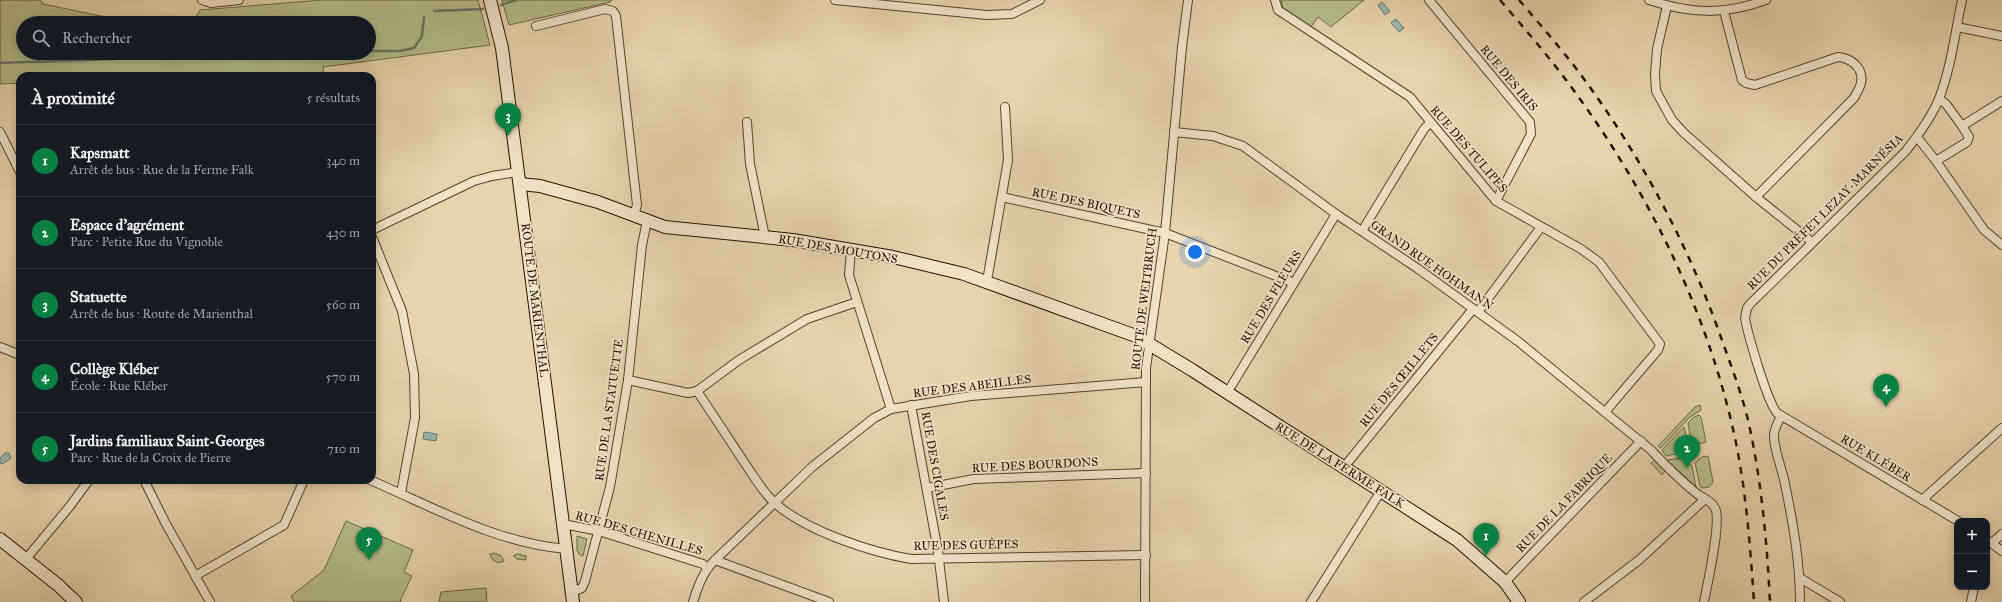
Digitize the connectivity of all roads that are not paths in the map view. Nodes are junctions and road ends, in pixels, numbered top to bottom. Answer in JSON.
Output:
{"nodes":[{"id":1,"x":202,"y":0,"type":"edge"},
{"id":2,"x":239,"y":0,"type":"edge"},
{"id":3,"x":490,"y":0,"type":"edge"},
{"id":4,"x":834,"y":0,"type":"edge"},
{"id":5,"x":1040,"y":0,"type":"edge"},
{"id":6,"x":1188,"y":0,"type":"edge"},
{"id":7,"x":1275,"y":0,"type":"edge"},
{"id":8,"x":1429,"y":0,"type":"edge"},
{"id":9,"x":1649,"y":0,"type":"edge"},
{"id":10,"x":1766,"y":0,"type":"edge"},
{"id":11,"x":1962,"y":0,"type":"edge"},
{"id":12,"x":1667,"y":6,"type":"junction"},
{"id":13,"x":1724,"y":11,"type":"junction"},
{"id":14,"x":536,"y":26,"type":"dead end"},
{"id":15,"x":1957,"y":27,"type":"junction"},
{"id":16,"x":2002,"y":36,"type":"edge"},
{"id":17,"x":1939,"y":99,"type":"junction"},
{"id":18,"x":2002,"y":101,"type":"edge"},
{"id":19,"x":1005,"y":107,"type":"dead end"},
{"id":20,"x":746,"y":122,"type":"dead end"},
{"id":21,"x":1430,"y":123,"type":"junction"},
{"id":22,"x":1962,"y":126,"type":"junction"},
{"id":23,"x":0,"y":132,"type":"edge"},
{"id":24,"x":1174,"y":132,"type":"junction"},
{"id":25,"x":1917,"y":137,"type":"junction"},
{"id":26,"x":1936,"y":161,"type":"junction"},
{"id":27,"x":16,"y":164,"type":"edge"},
{"id":28,"x":519,"y":178,"type":"junction"},
{"id":29,"x":1002,"y":197,"type":"junction"},
{"id":30,"x":1756,"y":197,"type":"junction"},
{"id":31,"x":1496,"y":201,"type":"junction"},
{"id":32,"x":1336,"y":214,"type":"junction"},
{"id":33,"x":634,"y":215,"type":"junction"},
{"id":34,"x":648,"y":221,"type":"junction"},
{"id":35,"x":1541,"y":227,"type":"junction"},
{"id":36,"x":376,"y":228,"type":"edge"},
{"id":37,"x":1362,"y":231,"type":"junction"},
{"id":38,"x":1165,"y":233,"type":"junction"},
{"id":39,"x":765,"y":237,"type":"junction"},
{"id":40,"x":1812,"y":242,"type":"junction"},
{"id":41,"x":2001,"y":244,"type":"edge"},
{"id":42,"x":376,"y":247,"type":"edge"},
{"id":43,"x":851,"y":250,"type":"junction"},
{"id":44,"x":987,"y":281,"type":"junction"},
{"id":45,"x":1294,"y":283,"type":"junction"},
{"id":46,"x":857,"y":302,"type":"junction"},
{"id":47,"x":1476,"y":310,"type":"junction"},
{"id":48,"x":1149,"y":343,"type":"junction"},
{"id":49,"x":0,"y":347,"type":"edge"},
{"id":50,"x":16,"y":353,"type":"edge"},
{"id":51,"x":628,"y":380,"type":"junction"},
{"id":52,"x":1146,"y":382,"type":"junction"},
{"id":53,"x":697,"y":391,"type":"junction"},
{"id":54,"x":1227,"y":393,"type":"junction"},
{"id":55,"x":911,"y":405,"type":"junction"},
{"id":56,"x":891,"y":409,"type":"junction"},
{"id":57,"x":1605,"y":412,"type":"junction"},
{"id":58,"x":1782,"y":416,"type":"junction"},
{"id":59,"x":2002,"y":428,"type":"edge"},
{"id":60,"x":1641,"y":441,"type":"junction"},
{"id":61,"x":1344,"y":467,"type":"junction"},
{"id":62,"x":1146,"y":473,"type":"junction"},
{"id":63,"x":376,"y":483,"type":"edge"},
{"id":64,"x":86,"y":484,"type":"edge"},
{"id":65,"x":146,"y":484,"type":"edge"},
{"id":66,"x":302,"y":484,"type":"edge"},
{"id":67,"x":927,"y":488,"type":"junction"},
{"id":68,"x":1381,"y":491,"type":"junction"},
{"id":69,"x":401,"y":493,"type":"junction"},
{"id":70,"x":1705,"y":499,"type":"junction"},
{"id":71,"x":1922,"y":500,"type":"junction"},
{"id":72,"x":775,"y":504,"type":"junction"},
{"id":73,"x":1954,"y":519,"type":"edge"},
{"id":74,"x":563,"y":524,"type":"junction"},
{"id":75,"x":599,"y":531,"type":"junction"},
{"id":76,"x":2002,"y":534,"type":"edge"},
{"id":77,"x":0,"y":539,"type":"edge"},
{"id":78,"x":1990,"y":540,"type":"edge"},
{"id":79,"x":1990,"y":542,"type":"edge"},
{"id":80,"x":566,"y":549,"type":"junction"},
{"id":81,"x":2002,"y":551,"type":"edge"},
{"id":82,"x":1146,"y":555,"type":"junction"},
{"id":83,"x":26,"y":559,"type":"junction"},
{"id":84,"x":939,"y":559,"type":"junction"},
{"id":85,"x":715,"y":560,"type":"junction"},
{"id":86,"x":707,"y":568,"type":"junction"},
{"id":87,"x":195,"y":576,"type":"junction"},
{"id":88,"x":1800,"y":578,"type":"junction"},
{"id":89,"x":1504,"y":582,"type":"junction"},
{"id":90,"x":1973,"y":590,"type":"edge"},
{"id":91,"x":573,"y":597,"type":"edge"},
{"id":92,"x":76,"y":602,"type":"edge"},
{"id":93,"x":210,"y":602,"type":"edge"},
{"id":94,"x":693,"y":602,"type":"edge"},
{"id":95,"x":829,"y":602,"type":"edge"},
{"id":96,"x":944,"y":602,"type":"edge"},
{"id":97,"x":1145,"y":602,"type":"edge"},
{"id":98,"x":1311,"y":602,"type":"edge"},
{"id":99,"x":1519,"y":602,"type":"edge"},
{"id":100,"x":1584,"y":602,"type":"edge"},
{"id":101,"x":1704,"y":602,"type":"edge"},
{"id":102,"x":1800,"y":602,"type":"edge"},
{"id":103,"x":1840,"y":602,"type":"edge"},
{"id":104,"x":1970,"y":602,"type":"edge"}],
"edges":[{"from":1,"to":2,"type":"street"},
{"from":3,"to":28,"type":"street","name":"ROUTE DE MARIENTHAL"},
{"from":4,"to":5,"type":"street"},
{"from":6,"to":24,"type":"street","name":"ROUTE DE WEITBRUCH"},
{"from":7,"to":21,"type":"street","name":"RUE DES TULIPES"},
{"from":8,"to":31,"type":"street","name":"RUE DES IRIS"},
{"from":9,"to":12,"type":"street"},
{"from":10,"to":13,"type":"street"},
{"from":11,"to":15,"type":"street","name":"RUE DU PRÉFET LEZAY-MARNÉSIA"},
{"from":12,"to":13,"type":"street"},
{"from":12,"to":30,"type":"street"},
{"from":13,"to":30,"type":"street"},
{"from":14,"to":33,"type":"street"},
{"from":15,"to":16,"type":"street"},
{"from":15,"to":17,"type":"street","name":"RUE DU PRÉFET LEZAY-MARNÉSIA"},
{"from":17,"to":22,"type":"street"},
{"from":17,"to":25,"type":"street","name":"RUE DU PRÉFET LEZAY-MARNÉSIA"},
{"from":18,"to":22,"type":"street"},
{"from":19,"to":29,"type":"street"},
{"from":20,"to":39,"type":"street"},
{"from":21,"to":31,"type":"street","name":"RUE DES TULIPES"},
{"from":21,"to":37,"type":"street"},
{"from":22,"to":26,"type":"street"},
{"from":23,"to":27,"type":"street"},
{"from":24,"to":32,"type":"street","name":"GRAND RUE HOHMANN"},
{"from":24,"to":38,"type":"street","name":"ROUTE DE WEITBRUCH"},
{"from":25,"to":26,"type":"street"},
{"from":25,"to":40,"type":"street","name":"RUE DU PRÉFET LEZAY-MARNÉSIA"},
{"from":26,"to":41,"type":"street"},
{"from":28,"to":33,"type":"street","name":"RUE DES MOUTONS"},
{"from":28,"to":36,"type":"street","name":"RUE DES MOUTONS"},
{"from":28,"to":74,"type":"street","name":"ROUTE DE MARIENTHAL"},
{"from":29,"to":38,"type":"street","name":"RUE DES BIQUETS"},
{"from":29,"to":44,"type":"street"},
{"from":30,"to":40,"type":"street"},
{"from":31,"to":35,"type":"street","name":"RUE DES TULIPES"},
{"from":32,"to":37,"type":"street","name":"GRAND RUE HOHMANN"},
{"from":32,"to":45,"type":"street","name":"RUE DES FLEURS"},
{"from":33,"to":34,"type":"street","name":"RUE DES MOUTONS"},
{"from":34,"to":39,"type":"street","name":"RUE DES MOUTONS"},
{"from":34,"to":51,"type":"street","name":"RUE DE LA STATUETTE"},
{"from":35,"to":47,"type":"street","name":"RUE DES ŒILLETS"},
{"from":35,"to":57,"type":"street","name":"RUE DES TULIPES"},
{"from":37,"to":47,"type":"street","name":"GRAND RUE HOHMANN"},
{"from":38,"to":45,"type":"street","name":"RUE DES BIQUETS"},
{"from":38,"to":48,"type":"street","name":"ROUTE DE WEITBRUCH"},
{"from":39,"to":43,"type":"street","name":"RUE DES MOUTONS"},
{"from":40,"to":58,"type":"street","name":"RUE DU PRÉFET LEZAY-MARNÉSIA"},
{"from":42,"to":69,"type":"street"},
{"from":43,"to":44,"type":"street","name":"RUE DES MOUTONS"},
{"from":43,"to":46,"type":"street"},
{"from":44,"to":48,"type":"street","name":"RUE DES MOUTONS"},
{"from":45,"to":54,"type":"street","name":"RUE DES FLEURS"},
{"from":46,"to":53,"type":"street"},
{"from":46,"to":56,"type":"street"},
{"from":47,"to":57,"type":"street","name":"GRAND RUE HOHMANN"},
{"from":47,"to":61,"type":"street","name":"RUE DES ŒILLETS"},
{"from":48,"to":52,"type":"street","name":"ROUTE DE WEITBRUCH"},
{"from":48,"to":54,"type":"street","name":"RUE DE LA FERME FALK"},
{"from":49,"to":50,"type":"street"},
{"from":51,"to":53,"type":"street"},
{"from":51,"to":75,"type":"street","name":"RUE DE LA STATUETTE"},
{"from":52,"to":55,"type":"street","name":"RUE DES ABEILLES"},
{"from":52,"to":62,"type":"street","name":"ROUTE DE WEITBRUCH"},
{"from":53,"to":72,"type":"street"},
{"from":54,"to":61,"type":"street","name":"RUE DE LA FERME FALK"},
{"from":55,"to":56,"type":"street","name":"RUE DES ABEILLES"},
{"from":55,"to":67,"type":"street","name":"RUE DES CIGALES"},
{"from":56,"to":72,"type":"street","name":"RUE DES ABEILLES"},
{"from":57,"to":60,"type":"street","name":"GRAND RUE HOHMANN"},
{"from":58,"to":71,"type":"street","name":"RUE KLÉBER"},
{"from":58,"to":88,"type":"street"},
{"from":59,"to":71,"type":"street"},
{"from":60,"to":70,"type":"street","name":"GRAND RUE HOHMANN"},
{"from":60,"to":89,"type":"street","name":"RUE DE LA FABRIQUE"},
{"from":61,"to":68,"type":"street","name":"RUE DE LA FERME FALK"},
{"from":62,"to":67,"type":"street","name":"RUE DES BOURDONS"},
{"from":62,"to":82,"type":"street","name":"ROUTE DE WEITBRUCH"},
{"from":63,"to":69,"type":"street"},
{"from":64,"to":83,"type":"street"},
{"from":65,"to":87,"type":"street"},
{"from":66,"to":87,"type":"street"},
{"from":67,"to":84,"type":"street","name":"RUE DES CIGALES"},
{"from":68,"to":89,"type":"street","name":"RUE DE LA FERME FALK"},
{"from":68,"to":98,"type":"street"},
{"from":69,"to":80,"type":"street"},
{"from":70,"to":100,"type":"street"},
{"from":70,"to":101,"type":"street","name":"GRAND RUE HOHMANN"},
{"from":71,"to":73,"type":"street","name":"RUE KLÉBER"},
{"from":72,"to":84,"type":"street","name":"RUE DES GUÊPES"},
{"from":72,"to":85,"type":"street","name":"RUE DES ABEILLES"},
{"from":74,"to":75,"type":"street","name":"RUE DES CHENILLES"},
{"from":74,"to":80,"type":"street","name":"ROUTE DE MARIENTHAL"},
{"from":75,"to":86,"type":"street","name":"RUE DES CHENILLES"},
{"from":75,"to":91,"type":"street","name":"RUE DE LA STATUETTE"},
{"from":76,"to":78,"type":"street"},
{"from":77,"to":83,"type":"street"},
{"from":79,"to":81,"type":"street"},
{"from":80,"to":91,"type":"street","name":"ROUTE DE MARIENTHAL"},
{"from":82,"to":84,"type":"street","name":"RUE DES GUÊPES"},
{"from":82,"to":97,"type":"street","name":"ROUTE DE WEITBRUCH"},
{"from":83,"to":92,"type":"street"},
{"from":84,"to":96,"type":"street","name":"RUE DES CIGALES"},
{"from":85,"to":86,"type":"street","name":"RUE DES ABEILLES"},
{"from":85,"to":95,"type":"street"},
{"from":86,"to":94,"type":"street","name":"RUE DES ABEILLES"},
{"from":87,"to":93,"type":"street"},
{"from":88,"to":102,"type":"street"},
{"from":88,"to":103,"type":"street"},
{"from":89,"to":99,"type":"street","name":"RUE DE LA FERME FALK"},
{"from":90,"to":104,"type":"street"}]}
